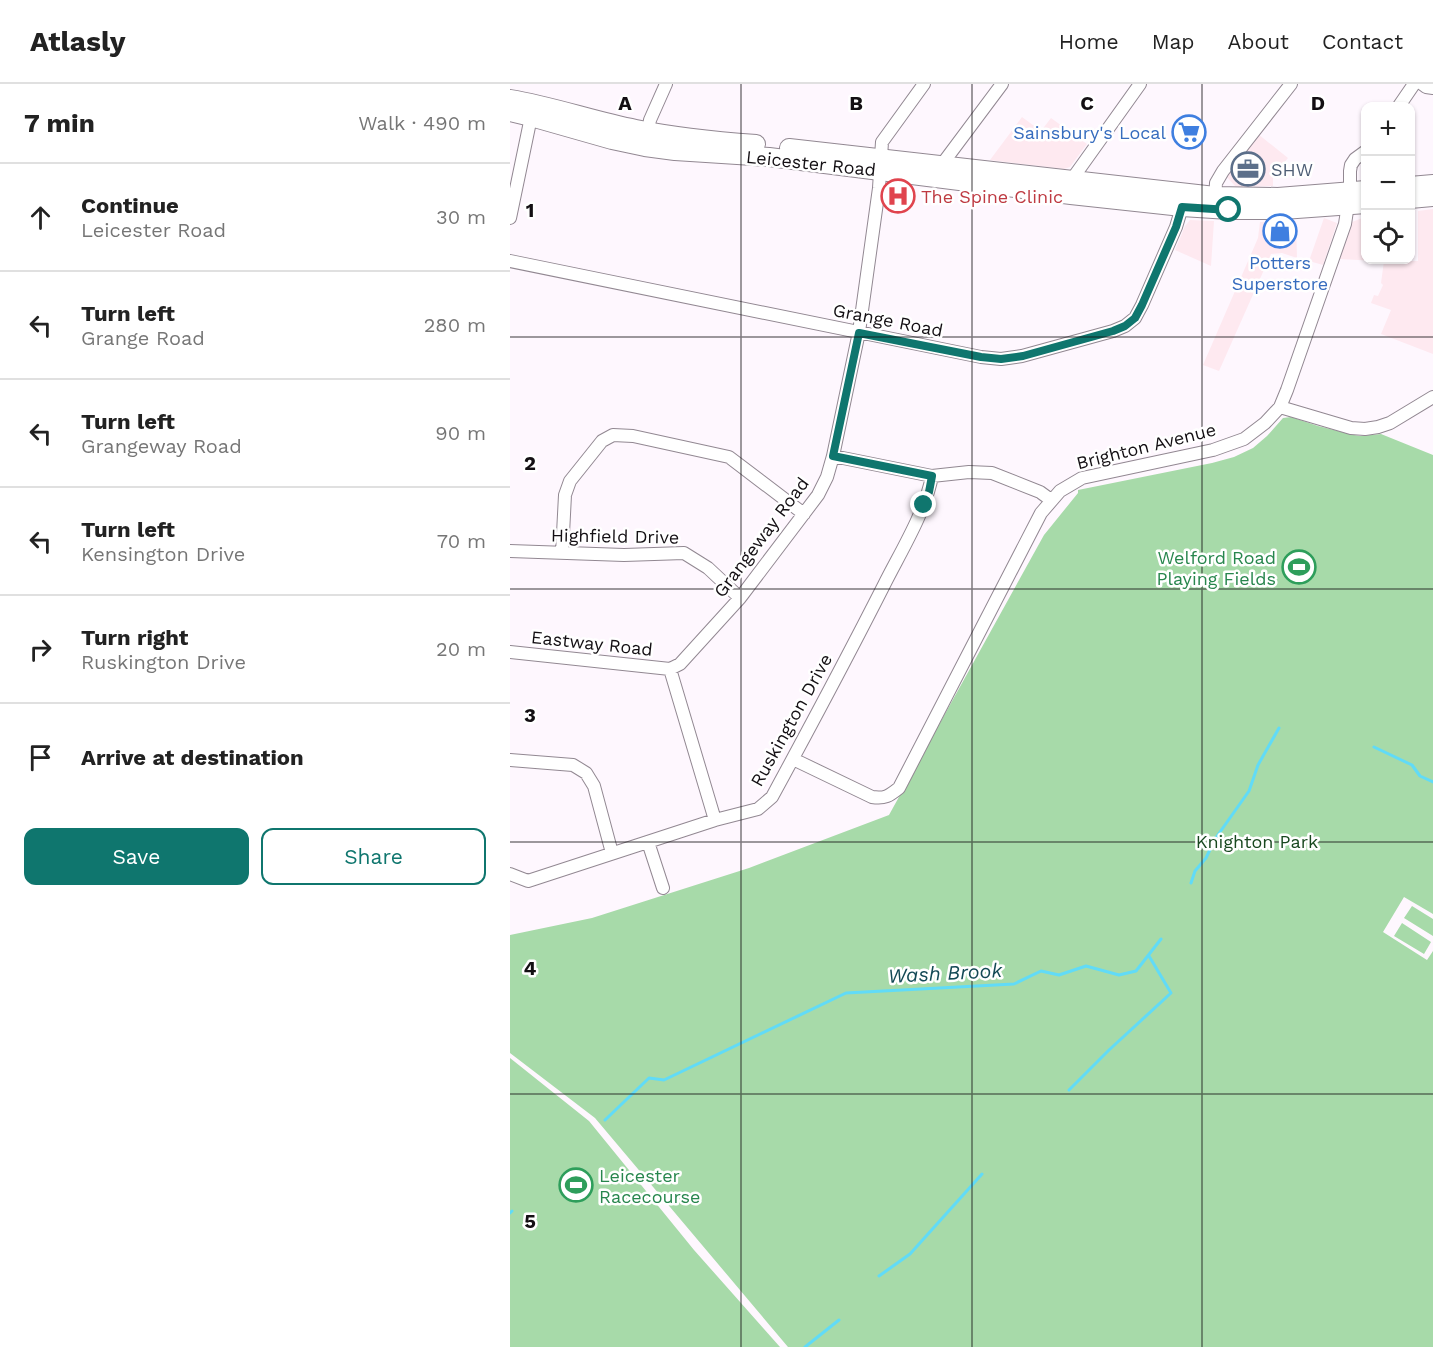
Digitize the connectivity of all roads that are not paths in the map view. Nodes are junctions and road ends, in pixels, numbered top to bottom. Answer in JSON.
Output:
{"nodes":[{"id":1,"x":666,"y":84,"type":"edge"},
{"id":2,"x":924,"y":84,"type":"edge"},
{"id":3,"x":1002,"y":84,"type":"edge"},
{"id":4,"x":1140,"y":84,"type":"edge"},
{"id":5,"x":1291,"y":84,"type":"edge"},
{"id":6,"x":1414,"y":84,"type":"edge"},
{"id":7,"x":1422,"y":84,"type":"edge"},
{"id":8,"x":1433,"y":88,"type":"edge"},
{"id":9,"x":510,"y":99,"type":"edge"},
{"id":10,"x":1402,"y":102,"type":"edge"},
{"id":11,"x":510,"y":112,"type":"edge"},
{"id":12,"x":531,"y":117,"type":"junction"},
{"id":13,"x":646,"y":139,"type":"junction"},
{"id":14,"x":1361,"y":154,"type":"edge"},
{"id":15,"x":881,"y":164,"type":"junction"},
{"id":16,"x":944,"y":172,"type":"junction"},
{"id":17,"x":1433,"y":184,"type":"edge"},
{"id":18,"x":1415,"y":186,"type":"edge"},
{"id":19,"x":1072,"y":187,"type":"junction"},
{"id":20,"x":1357,"y":197,"type":"edge"},
{"id":21,"x":1433,"y":197,"type":"edge"},
{"id":22,"x":1415,"y":199,"type":"edge"},
{"id":23,"x":1214,"y":202,"type":"junction"},
{"id":24,"x":1182,"y":207,"type":"junction"},
{"id":25,"x":510,"y":219,"type":"edge"},
{"id":26,"x":510,"y":261,"type":"edge"},
{"id":27,"x":859,"y":333,"type":"junction"},
{"id":28,"x":1433,"y":397,"type":"edge"},
{"id":29,"x":1280,"y":407,"type":"junction"},
{"id":30,"x":833,"y":456,"type":"junction"},
{"id":31,"x":932,"y":476,"type":"junction"},
{"id":32,"x":1051,"y":500,"type":"junction"},
{"id":33,"x":804,"y":514,"type":"junction"},
{"id":34,"x":510,"y":551,"type":"edge"},
{"id":35,"x":562,"y":553,"type":"junction"},
{"id":36,"x":740,"y":598,"type":"junction"},
{"id":37,"x":510,"y":653,"type":"edge"},
{"id":38,"x":670,"y":669,"type":"junction"},
{"id":39,"x":793,"y":759,"type":"junction"},
{"id":40,"x":510,"y":760,"type":"edge"},
{"id":41,"x":715,"y":820,"type":"junction"},
{"id":42,"x":648,"y":842,"type":"junction"},
{"id":43,"x":612,"y":853,"type":"junction"},
{"id":44,"x":510,"y":874,"type":"edge"},
{"id":45,"x":663,"y":888,"type":"dead end"}],
"edges":[{"from":1,"to":13,"type":"street"},
{"from":2,"to":15,"type":"street","name":"Grangeway Road"},
{"from":3,"to":16,"type":"street"},
{"from":4,"to":19,"type":"street"},
{"from":5,"to":23,"type":"street"},
{"from":6,"to":10,"type":"street"},
{"from":7,"to":8,"type":"street"},
{"from":9,"to":13,"type":"main road","name":"Leicester Road"},
{"from":11,"to":12,"type":"main road","name":"Leicester Road"},
{"from":12,"to":13,"type":"main road","name":"Leicester Road"},
{"from":12,"to":25,"type":"street"},
{"from":13,"to":15,"type":"main road","name":"Leicester Road"},
{"from":14,"to":20,"type":"street","name":"Brighton Avenue"},
{"from":15,"to":16,"type":"main road","name":"Leicester Road"},
{"from":15,"to":27,"type":"street","name":"Grangeway Road"},
{"from":16,"to":19,"type":"main road","name":"Leicester Road"},
{"from":17,"to":18,"type":"main road"},
{"from":19,"to":23,"type":"main road","name":"Leicester Road"},
{"from":19,"to":24,"type":"main road","name":"Leicester Road"},
{"from":20,"to":23,"type":"main road","name":"Leicester Road"},
{"from":20,"to":29,"type":"street","name":"Brighton Avenue"},
{"from":21,"to":22,"type":"main road"},
{"from":23,"to":24,"type":"main road","name":"Leicester Road"},
{"from":24,"to":27,"type":"street","name":"Grange Road"},
{"from":26,"to":27,"type":"street","name":"Grange Road"},
{"from":27,"to":30,"type":"street","name":"Grangeway Road"},
{"from":28,"to":29,"type":"street"},
{"from":29,"to":32,"type":"street","name":"Brighton Avenue"},
{"from":30,"to":31,"type":"street"},
{"from":30,"to":33,"type":"street","name":"Grangeway Road"},
{"from":31,"to":32,"type":"street"},
{"from":31,"to":39,"type":"street","name":"Ruskington Drive"},
{"from":32,"to":39,"type":"street","name":"Brighton Avenue"},
{"from":33,"to":35,"type":"street"},
{"from":33,"to":36,"type":"street","name":"Grangeway Road"},
{"from":34,"to":35,"type":"street","name":"Highfield Drive"},
{"from":35,"to":36,"type":"street","name":"Highfield Drive"},
{"from":36,"to":38,"type":"street","name":"Grangeway Road"},
{"from":37,"to":38,"type":"street","name":"Eastway Road"},
{"from":38,"to":41,"type":"street"},
{"from":39,"to":41,"type":"street","name":"Ruskington Drive"},
{"from":40,"to":43,"type":"street"},
{"from":41,"to":42,"type":"street","name":"Ruskington Drive"},
{"from":42,"to":43,"type":"street","name":"Ruskington Drive"},
{"from":42,"to":45,"type":"street"},
{"from":43,"to":44,"type":"street","name":"Ruskington Drive"}]}
